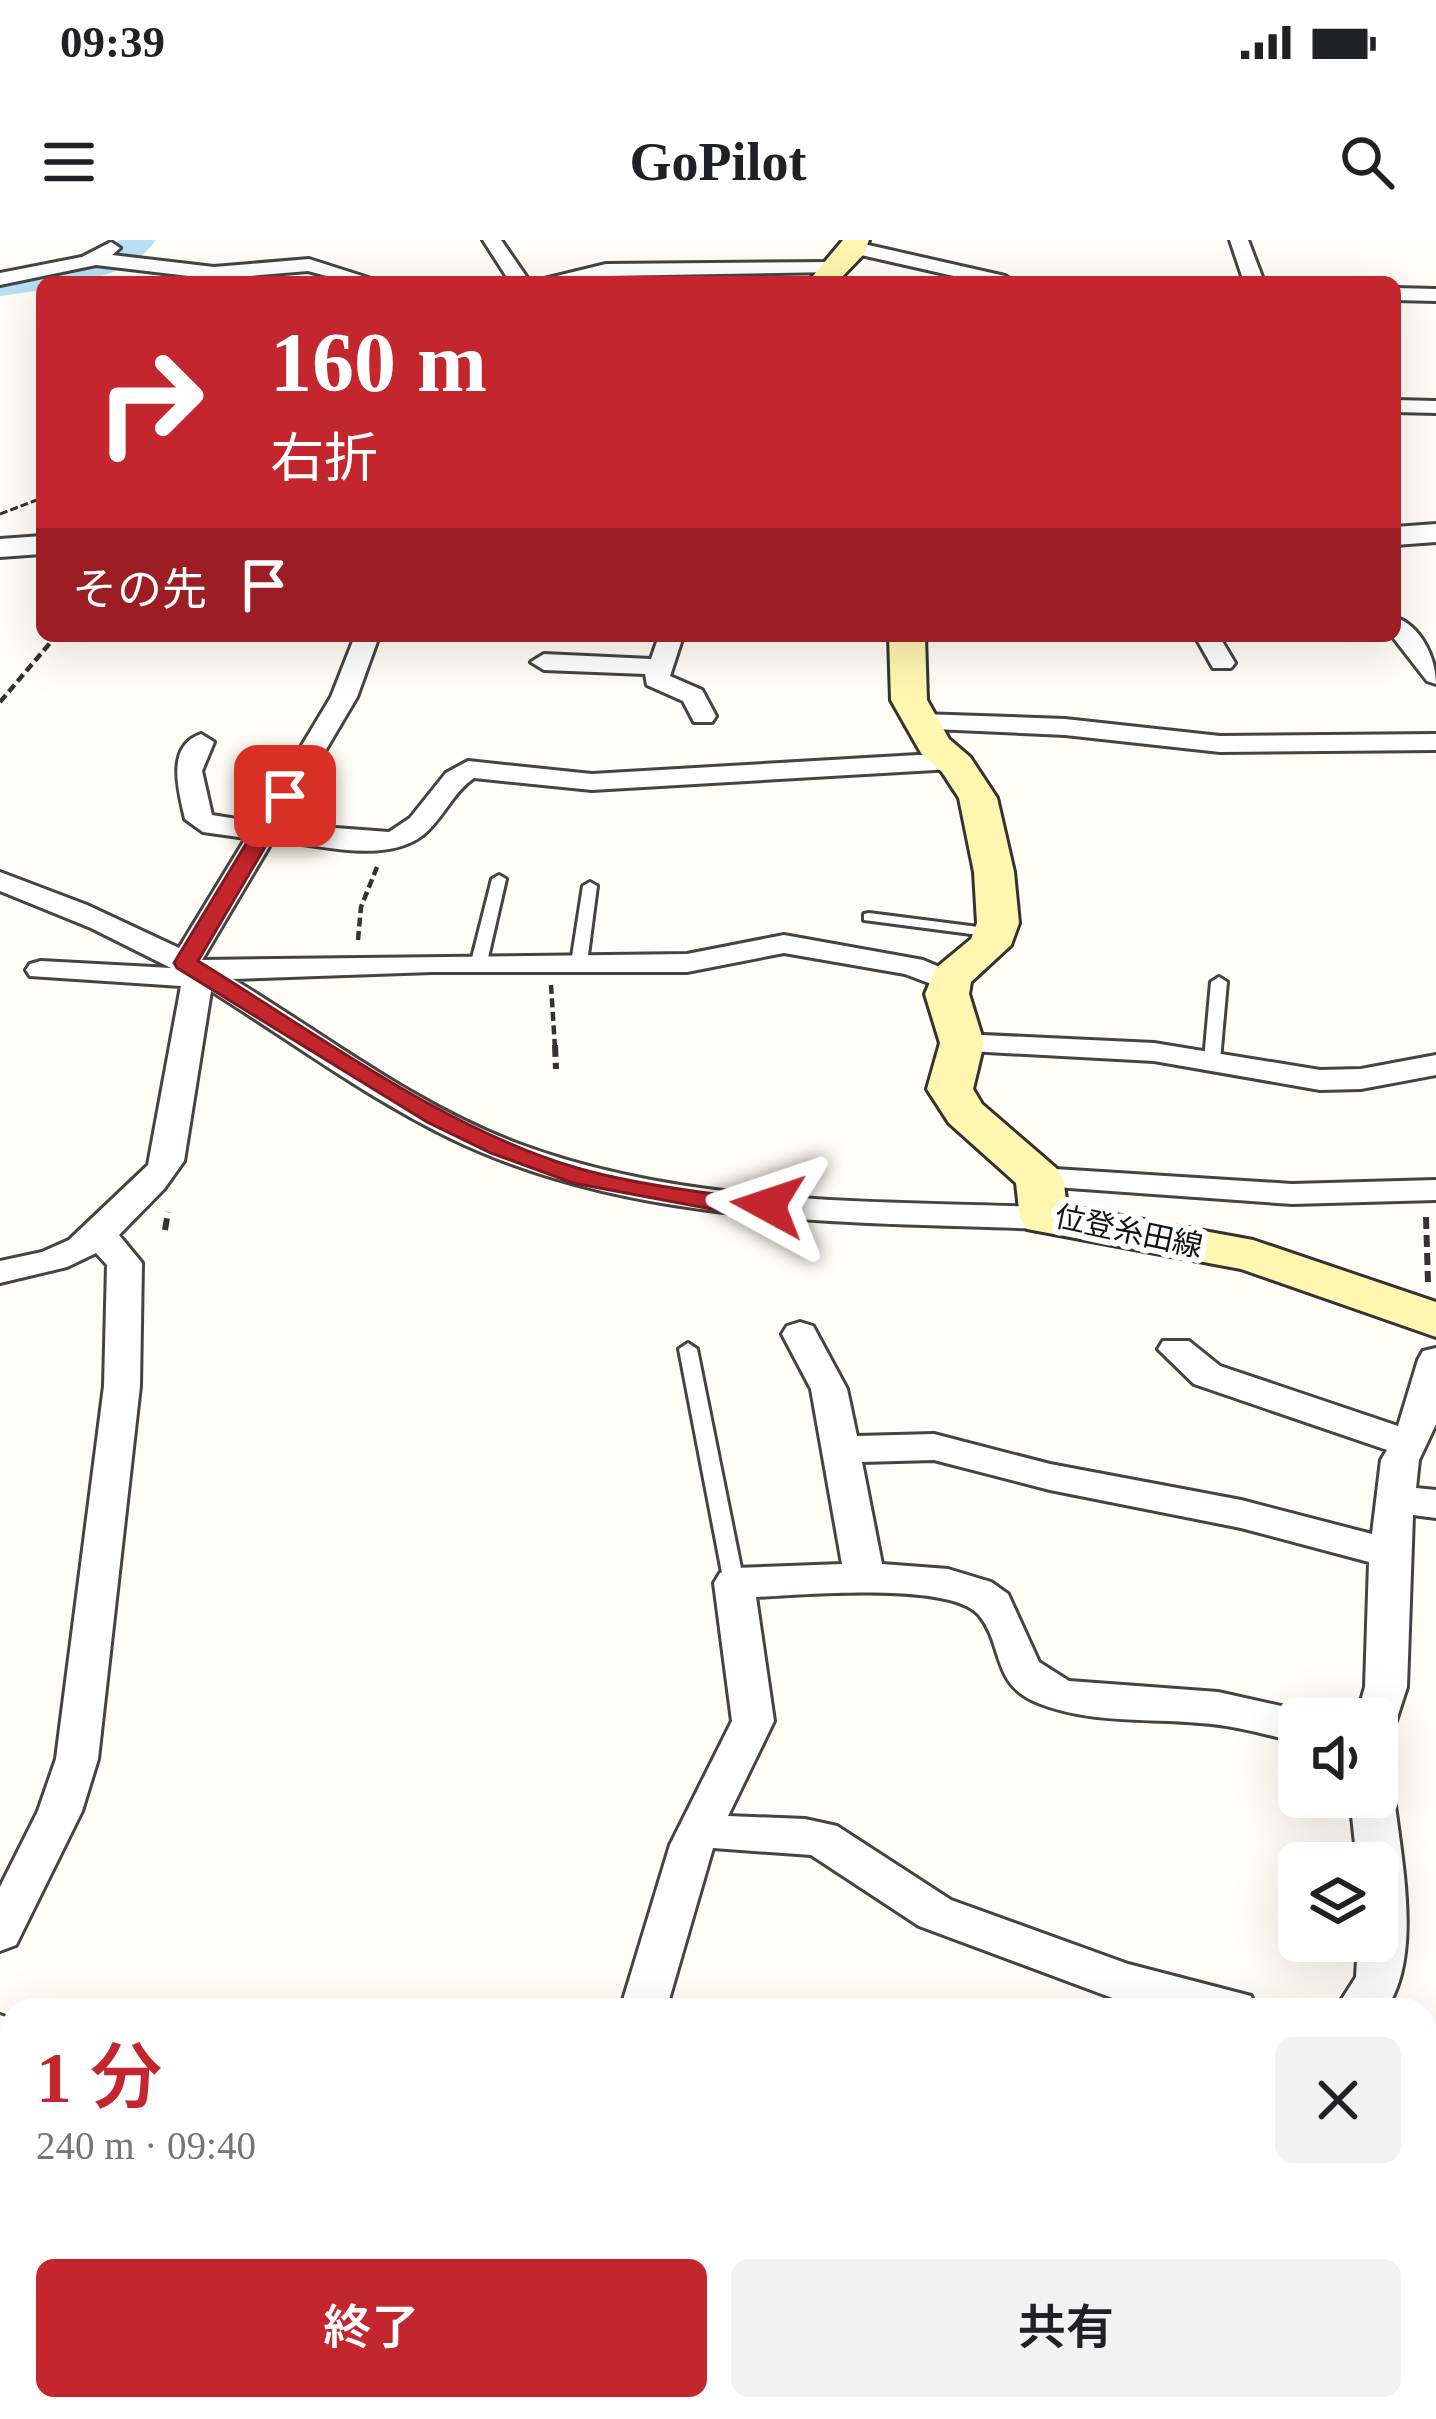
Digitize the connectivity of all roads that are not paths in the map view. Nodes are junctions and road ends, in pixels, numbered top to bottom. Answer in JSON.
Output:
{"nodes":[{"id":1,"x":117,"y":240,"type":"edge"},
{"id":2,"x":492,"y":240,"type":"edge"},
{"id":3,"x":1239,"y":240,"type":"edge"},
{"id":4,"x":161,"y":244,"type":"dead end"},
{"id":5,"x":855,"y":244,"type":"edge"},
{"id":6,"x":959,"y":253,"type":"dead end"},
{"id":7,"x":96,"y":260,"type":"junction"},
{"id":8,"x":131,"y":266,"type":"junction"},
{"id":9,"x":982,"y":274,"type":"junction"},
{"id":10,"x":826,"y":275,"type":"edge"},
{"id":11,"x":348,"y":276,"type":"edge"},
{"id":12,"x":516,"y":276,"type":"edge"},
{"id":13,"x":574,"y":276,"type":"edge"},
{"id":14,"x":988,"y":276,"type":"edge"},
{"id":15,"x":1252,"y":276,"type":"edge"},
{"id":16,"x":0,"y":278,"type":"edge"},
{"id":17,"x":1401,"y":294,"type":"edge"},
{"id":18,"x":1436,"y":295,"type":"edge"},
{"id":19,"x":1401,"y":406,"type":"edge"},
{"id":20,"x":1436,"y":407,"type":"edge"},
{"id":21,"x":1436,"y":533,"type":"edge"},
{"id":22,"x":1401,"y":536,"type":"edge"},
{"id":23,"x":36,"y":545,"type":"edge"},
{"id":24,"x":0,"y":548,"type":"edge"},
{"id":25,"x":1401,"y":632,"type":"edge"},
{"id":26,"x":365,"y":642,"type":"edge"},
{"id":27,"x":555,"y":642,"type":"edge"},
{"id":28,"x":669,"y":642,"type":"edge"},
{"id":29,"x":907,"y":642,"type":"edge"},
{"id":30,"x":1210,"y":642,"type":"edge"},
{"id":31,"x":1222,"y":663,"type":"dead end"},
{"id":32,"x":661,"y":667,"type":"junction"},
{"id":33,"x":1436,"y":676,"type":"edge"},
{"id":34,"x":703,"y":716,"type":"dead end"},
{"id":35,"x":921,"y":722,"type":"junction"},
{"id":36,"x":200,"y":742,"type":"dead end"},
{"id":37,"x":1436,"y":742,"type":"edge"},
{"id":38,"x":952,"y":760,"type":"junction"},
{"id":39,"x":266,"y":829,"type":"junction"},
{"id":40,"x":499,"y":879,"type":"dead end"},
{"id":41,"x":0,"y":881,"type":"edge"},
{"id":42,"x":590,"y":886,"type":"dead end"},
{"id":43,"x":869,"y":917,"type":"dead end"},
{"id":44,"x":994,"y":933,"type":"junction"},
{"id":45,"x":478,"y":962,"type":"junction"},
{"id":46,"x":566,"y":963,"type":"junction"},
{"id":47,"x":41,"y":970,"type":"dead end"},
{"id":48,"x":194,"y":970,"type":"junction"},
{"id":49,"x":950,"y":982,"type":"junction"},
{"id":50,"x":1219,"y":982,"type":"dead end"},
{"id":51,"x":962,"y":1042,"type":"junction"},
{"id":52,"x":1212,"y":1060,"type":"junction"},
{"id":53,"x":1436,"y":1065,"type":"edge"},
{"id":54,"x":1430,"y":1190,"type":"edge"},
{"id":55,"x":1041,"y":1198,"type":"junction"},
{"id":56,"x":100,"y":1236,"type":"junction"},
{"id":57,"x":0,"y":1272,"type":"edge"},
{"id":58,"x":1433,"y":1332,"type":"edge"},
{"id":59,"x":800,"y":1334,"type":"dead end"},
{"id":60,"x":688,"y":1349,"type":"dead end"},
{"id":61,"x":1176,"y":1349,"type":"dead end"},
{"id":62,"x":1410,"y":1444,"type":"junction"},
{"id":63,"x":841,"y":1450,"type":"junction"},
{"id":64,"x":1395,"y":1500,"type":"junction"},
{"id":65,"x":1436,"y":1504,"type":"edge"},
{"id":66,"x":1389,"y":1553,"type":"junction"},
{"id":67,"x":865,"y":1581,"type":"junction"},
{"id":68,"x":734,"y":1583,"type":"junction"},
{"id":69,"x":1383,"y":1698,"type":"edge"},
{"id":70,"x":1278,"y":1721,"type":"edge"},
{"id":71,"x":1374,"y":1818,"type":"edge"},
{"id":72,"x":700,"y":1827,"type":"junction"},
{"id":73,"x":0,"y":1932,"type":"edge"},
{"id":74,"x":647,"y":1998,"type":"edge"},
{"id":75,"x":1186,"y":1998,"type":"edge"},
{"id":76,"x":1367,"y":1998,"type":"edge"}],
"edges":[{"from":1,"to":7,"type":"street"},
{"from":2,"to":12,"type":"street"},
{"from":3,"to":15,"type":"street"},
{"from":4,"to":8,"type":"street"},
{"from":5,"to":9,"type":"street"},
{"from":5,"to":10,"type":"main road"},
{"from":6,"to":9,"type":"street"},
{"from":7,"to":8,"type":"street"},
{"from":7,"to":16,"type":"street"},
{"from":8,"to":11,"type":"street"},
{"from":9,"to":14,"type":"street"},
{"from":10,"to":13,"type":"street"},
{"from":17,"to":18,"type":"street"},
{"from":19,"to":20,"type":"street"},
{"from":21,"to":22,"type":"street"},
{"from":23,"to":24,"type":"street"},
{"from":25,"to":33,"type":"street"},
{"from":26,"to":39,"type":"street"},
{"from":27,"to":32,"type":"street"},
{"from":28,"to":32,"type":"street"},
{"from":29,"to":35,"type":"main road"},
{"from":30,"to":31,"type":"street"},
{"from":32,"to":34,"type":"street"},
{"from":35,"to":37,"type":"street"},
{"from":35,"to":38,"type":"main road"},
{"from":36,"to":39,"type":"street"},
{"from":38,"to":39,"type":"street"},
{"from":38,"to":44,"type":"main road"},
{"from":39,"to":48,"type":"street"},
{"from":40,"to":45,"type":"lane"},
{"from":41,"to":48,"type":"street"},
{"from":42,"to":46,"type":"lane"},
{"from":43,"to":44,"type":"lane"},
{"from":44,"to":49,"type":"main road"},
{"from":45,"to":46,"type":"street"},
{"from":45,"to":48,"type":"street"},
{"from":46,"to":49,"type":"street"},
{"from":47,"to":48,"type":"street"},
{"from":48,"to":55,"type":"street"},
{"from":48,"to":56,"type":"street"},
{"from":49,"to":51,"type":"main road","name":"位登糸田線"},
{"from":50,"to":52,"type":"lane"},
{"from":51,"to":52,"type":"street"},
{"from":51,"to":55,"type":"main road","name":"位登糸田線"},
{"from":52,"to":53,"type":"street"},
{"from":54,"to":55,"type":"street"},
{"from":55,"to":58,"type":"main road","name":"位登糸田線"},
{"from":56,"to":57,"type":"street"},
{"from":56,"to":73,"type":"street"},
{"from":58,"to":62,"type":"street"},
{"from":59,"to":63,"type":"street"},
{"from":60,"to":68,"type":"lane"},
{"from":61,"to":62,"type":"street"},
{"from":62,"to":64,"type":"street"},
{"from":63,"to":66,"type":"street"},
{"from":63,"to":67,"type":"street"},
{"from":64,"to":65,"type":"street"},
{"from":64,"to":66,"type":"street"},
{"from":66,"to":69,"type":"street"},
{"from":67,"to":68,"type":"street"},
{"from":67,"to":70,"type":"street"},
{"from":68,"to":72,"type":"street"},
{"from":71,"to":76,"type":"street"},
{"from":72,"to":74,"type":"street"},
{"from":72,"to":75,"type":"street"}]}
